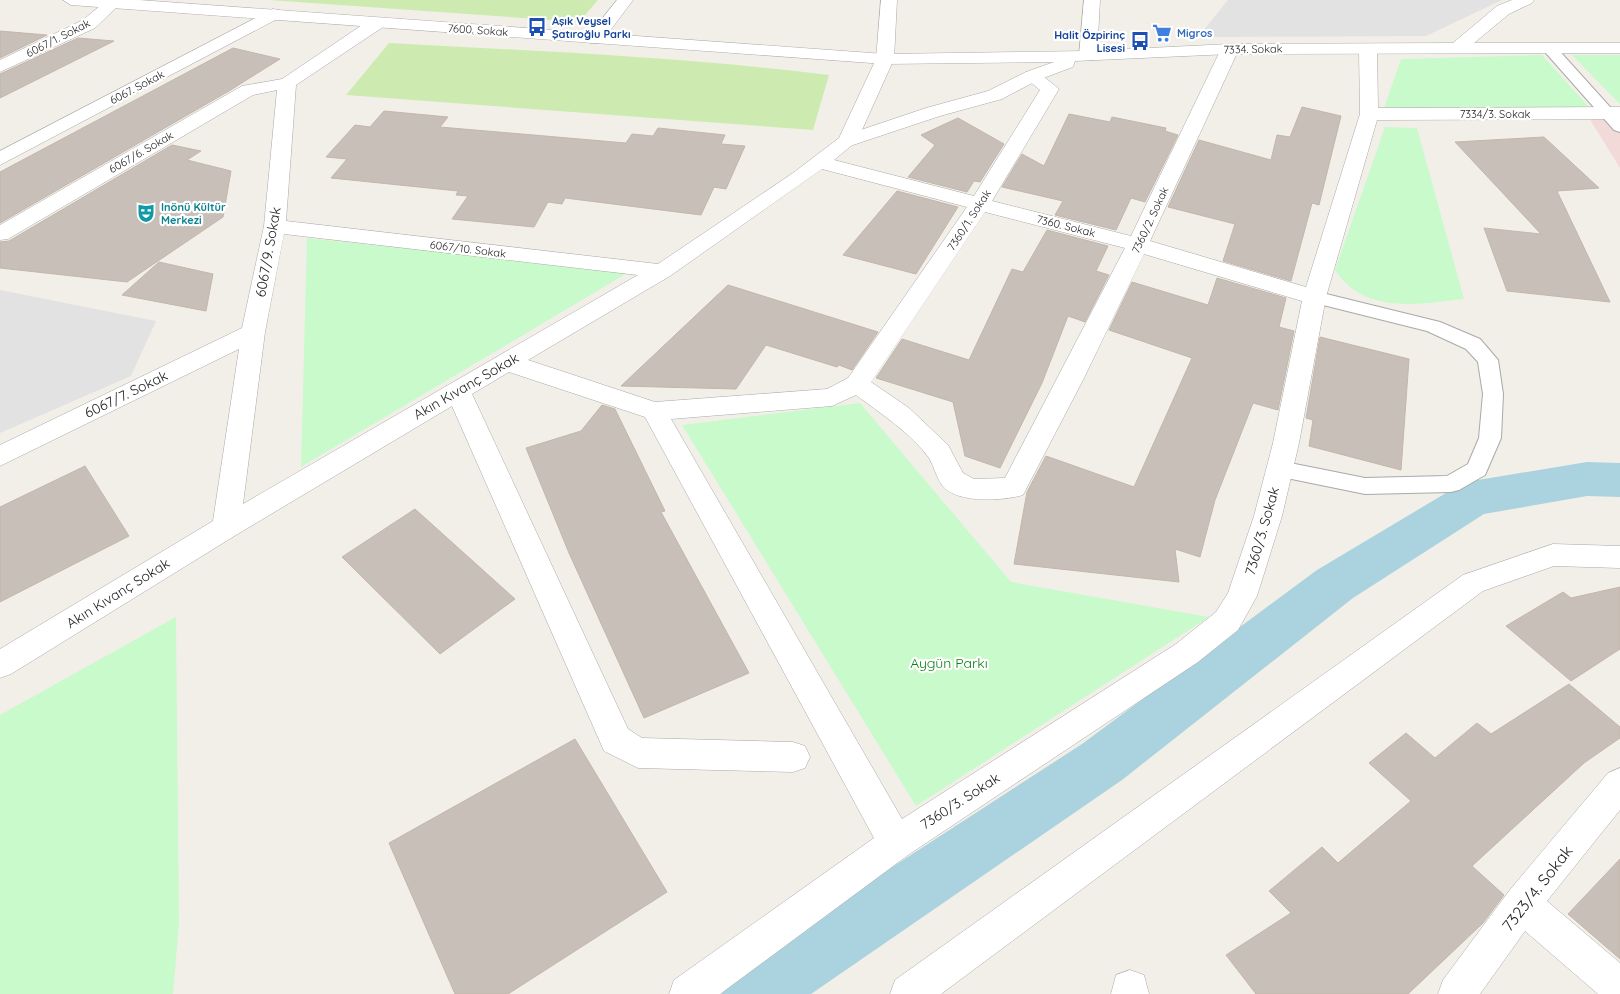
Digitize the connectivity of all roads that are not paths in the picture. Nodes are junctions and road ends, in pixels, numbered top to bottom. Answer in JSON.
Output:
{"nodes":[{"id":1,"x":71,"y":0,"type":"edge"},
{"id":2,"x":625,"y":0,"type":"edge"},
{"id":3,"x":889,"y":0,"type":"edge"},
{"id":4,"x":1092,"y":0,"type":"edge"},
{"id":5,"x":1526,"y":0,"type":"edge"},
{"id":6,"x":113,"y":3,"type":"junction"},
{"id":7,"x":188,"y":4,"type":"edge"},
{"id":8,"x":273,"y":14,"type":"junction"},
{"id":9,"x":377,"y":23,"type":"junction"},
{"id":10,"x":595,"y":39,"type":"junction"},
{"id":11,"x":1620,"y":48,"type":"edge"},
{"id":12,"x":1230,"y":49,"type":"junction"},
{"id":13,"x":1368,"y":49,"type":"junction"},
{"id":14,"x":1550,"y":49,"type":"junction"},
{"id":15,"x":1455,"y":50,"type":"junction"},
{"id":16,"x":1088,"y":56,"type":"junction"},
{"id":17,"x":885,"y":59,"type":"junction"},
{"id":18,"x":0,"y":67,"type":"edge"},
{"id":19,"x":1032,"y":76,"type":"junction"},
{"id":20,"x":287,"y":83,"type":"junction"},
{"id":21,"x":1369,"y":114,"type":"junction"},
{"id":22,"x":1617,"y":118,"type":"edge"},
{"id":23,"x":847,"y":141,"type":"junction"},
{"id":24,"x":0,"y":159,"type":"edge"},
{"id":25,"x":817,"y":162,"type":"junction"},
{"id":26,"x":980,"y":204,"type":"junction"},
{"id":27,"x":275,"y":226,"type":"junction"},
{"id":28,"x":0,"y":234,"type":"edge"},
{"id":29,"x":1139,"y":245,"type":"junction"},
{"id":30,"x":662,"y":271,"type":"junction"},
{"id":31,"x":1314,"y":297,"type":"junction"},
{"id":32,"x":253,"y":332,"type":"junction"},
{"id":33,"x":507,"y":362,"type":"junction"},
{"id":34,"x":864,"y":375,"type":"junction"},
{"id":35,"x":458,"y":390,"type":"junction"},
{"id":36,"x":654,"y":411,"type":"junction"},
{"id":37,"x":0,"y":456,"type":"edge"},
{"id":38,"x":1280,"y":469,"type":"junction"},
{"id":39,"x":226,"y":527,"type":"junction"},
{"id":40,"x":1620,"y":557,"type":"edge"},
{"id":41,"x":0,"y":665,"type":"edge"},
{"id":42,"x":793,"y":757,"type":"dead end"},
{"id":43,"x":1620,"y":784,"type":"edge"},
{"id":44,"x":896,"y":843,"type":"junction"},
{"id":45,"x":1522,"y":904,"type":"junction"},
{"id":46,"x":1620,"y":988,"type":"edge"},
{"id":47,"x":688,"y":994,"type":"edge"},
{"id":48,"x":909,"y":994,"type":"edge"},
{"id":49,"x":1457,"y":994,"type":"edge"}],
"edges":[{"from":1,"to":6,"type":"street","name":"7600. Sokak"},
{"from":2,"to":10,"type":"street"},
{"from":3,"to":17,"type":"street"},
{"from":4,"to":16,"type":"street"},
{"from":5,"to":15,"type":"street"},
{"from":6,"to":7,"type":"street","name":"7600. Sokak"},
{"from":6,"to":18,"type":"street","name":"6067/1. Sokak"},
{"from":7,"to":8,"type":"street","name":"7600. Sokak"},
{"from":8,"to":9,"type":"street","name":"7600. Sokak"},
{"from":8,"to":24,"type":"street","name":"6067. Sokak"},
{"from":9,"to":10,"type":"street","name":"7600. Sokak"},
{"from":9,"to":20,"type":"street"},
{"from":10,"to":17,"type":"street","name":"7600. Sokak"},
{"from":11,"to":14,"type":"street","name":"7334. Sokak"},
{"from":12,"to":13,"type":"street","name":"7334. Sokak"},
{"from":12,"to":16,"type":"street","name":"7334. Sokak"},
{"from":12,"to":29,"type":"street","name":"7360/2. Sokak"},
{"from":13,"to":15,"type":"street","name":"7334. Sokak"},
{"from":13,"to":21,"type":"street","name":"7360/3. Sokak"},
{"from":14,"to":15,"type":"street","name":"7334. Sokak"},
{"from":14,"to":22,"type":"lane"},
{"from":16,"to":17,"type":"street","name":"7334. Sokak"},
{"from":16,"to":19,"type":"street"},
{"from":17,"to":23,"type":"street"},
{"from":19,"to":23,"type":"street"},
{"from":19,"to":26,"type":"street","name":"7360/1. Sokak"},
{"from":20,"to":27,"type":"street","name":"6067/9. Sokak"},
{"from":20,"to":28,"type":"street","name":"6067/6. Sokak"},
{"from":21,"to":22,"type":"street","name":"7334/3. Sokak"},
{"from":21,"to":31,"type":"street","name":"7360/3. Sokak"},
{"from":23,"to":25,"type":"street","name":"Akın Kıvanç Sokak"},
{"from":25,"to":26,"type":"street","name":"7360. Sokak"},
{"from":25,"to":30,"type":"street","name":"Akın Kıvanç Sokak"},
{"from":26,"to":29,"type":"street","name":"7360. Sokak"},
{"from":26,"to":34,"type":"street","name":"7360/1. Sokak"},
{"from":27,"to":30,"type":"street","name":"6067/10. Sokak"},
{"from":27,"to":32,"type":"street","name":"6067/9. Sokak"},
{"from":29,"to":31,"type":"street","name":"7360. Sokak"},
{"from":29,"to":34,"type":"street","name":"7360/2. Sokak"},
{"from":30,"to":33,"type":"street","name":"Akın Kıvanç Sokak"},
{"from":31,"to":38,"type":"street","name":"7360/3. Sokak"},
{"from":31,"to":38,"type":"lane"},
{"from":32,"to":37,"type":"street","name":"6067/7. Sokak"},
{"from":32,"to":39,"type":"street","name":"6067/9. Sokak"},
{"from":33,"to":35,"type":"street","name":"Akın Kıvanç Sokak"},
{"from":33,"to":36,"type":"street"},
{"from":34,"to":36,"type":"street"},
{"from":35,"to":39,"type":"street","name":"Akın Kıvanç Sokak"},
{"from":35,"to":42,"type":"street"},
{"from":36,"to":44,"type":"street"},
{"from":38,"to":44,"type":"street","name":"7360/3. Sokak"},
{"from":39,"to":41,"type":"street","name":"Akın Kıvanç Sokak"},
{"from":40,"to":48,"type":"street"},
{"from":43,"to":45,"type":"street","name":"7323/4. Sokak"},
{"from":44,"to":47,"type":"street","name":"7360/3. Sokak"},
{"from":45,"to":46,"type":"street"},
{"from":45,"to":49,"type":"street","name":"7323/4. Sokak"}]}
